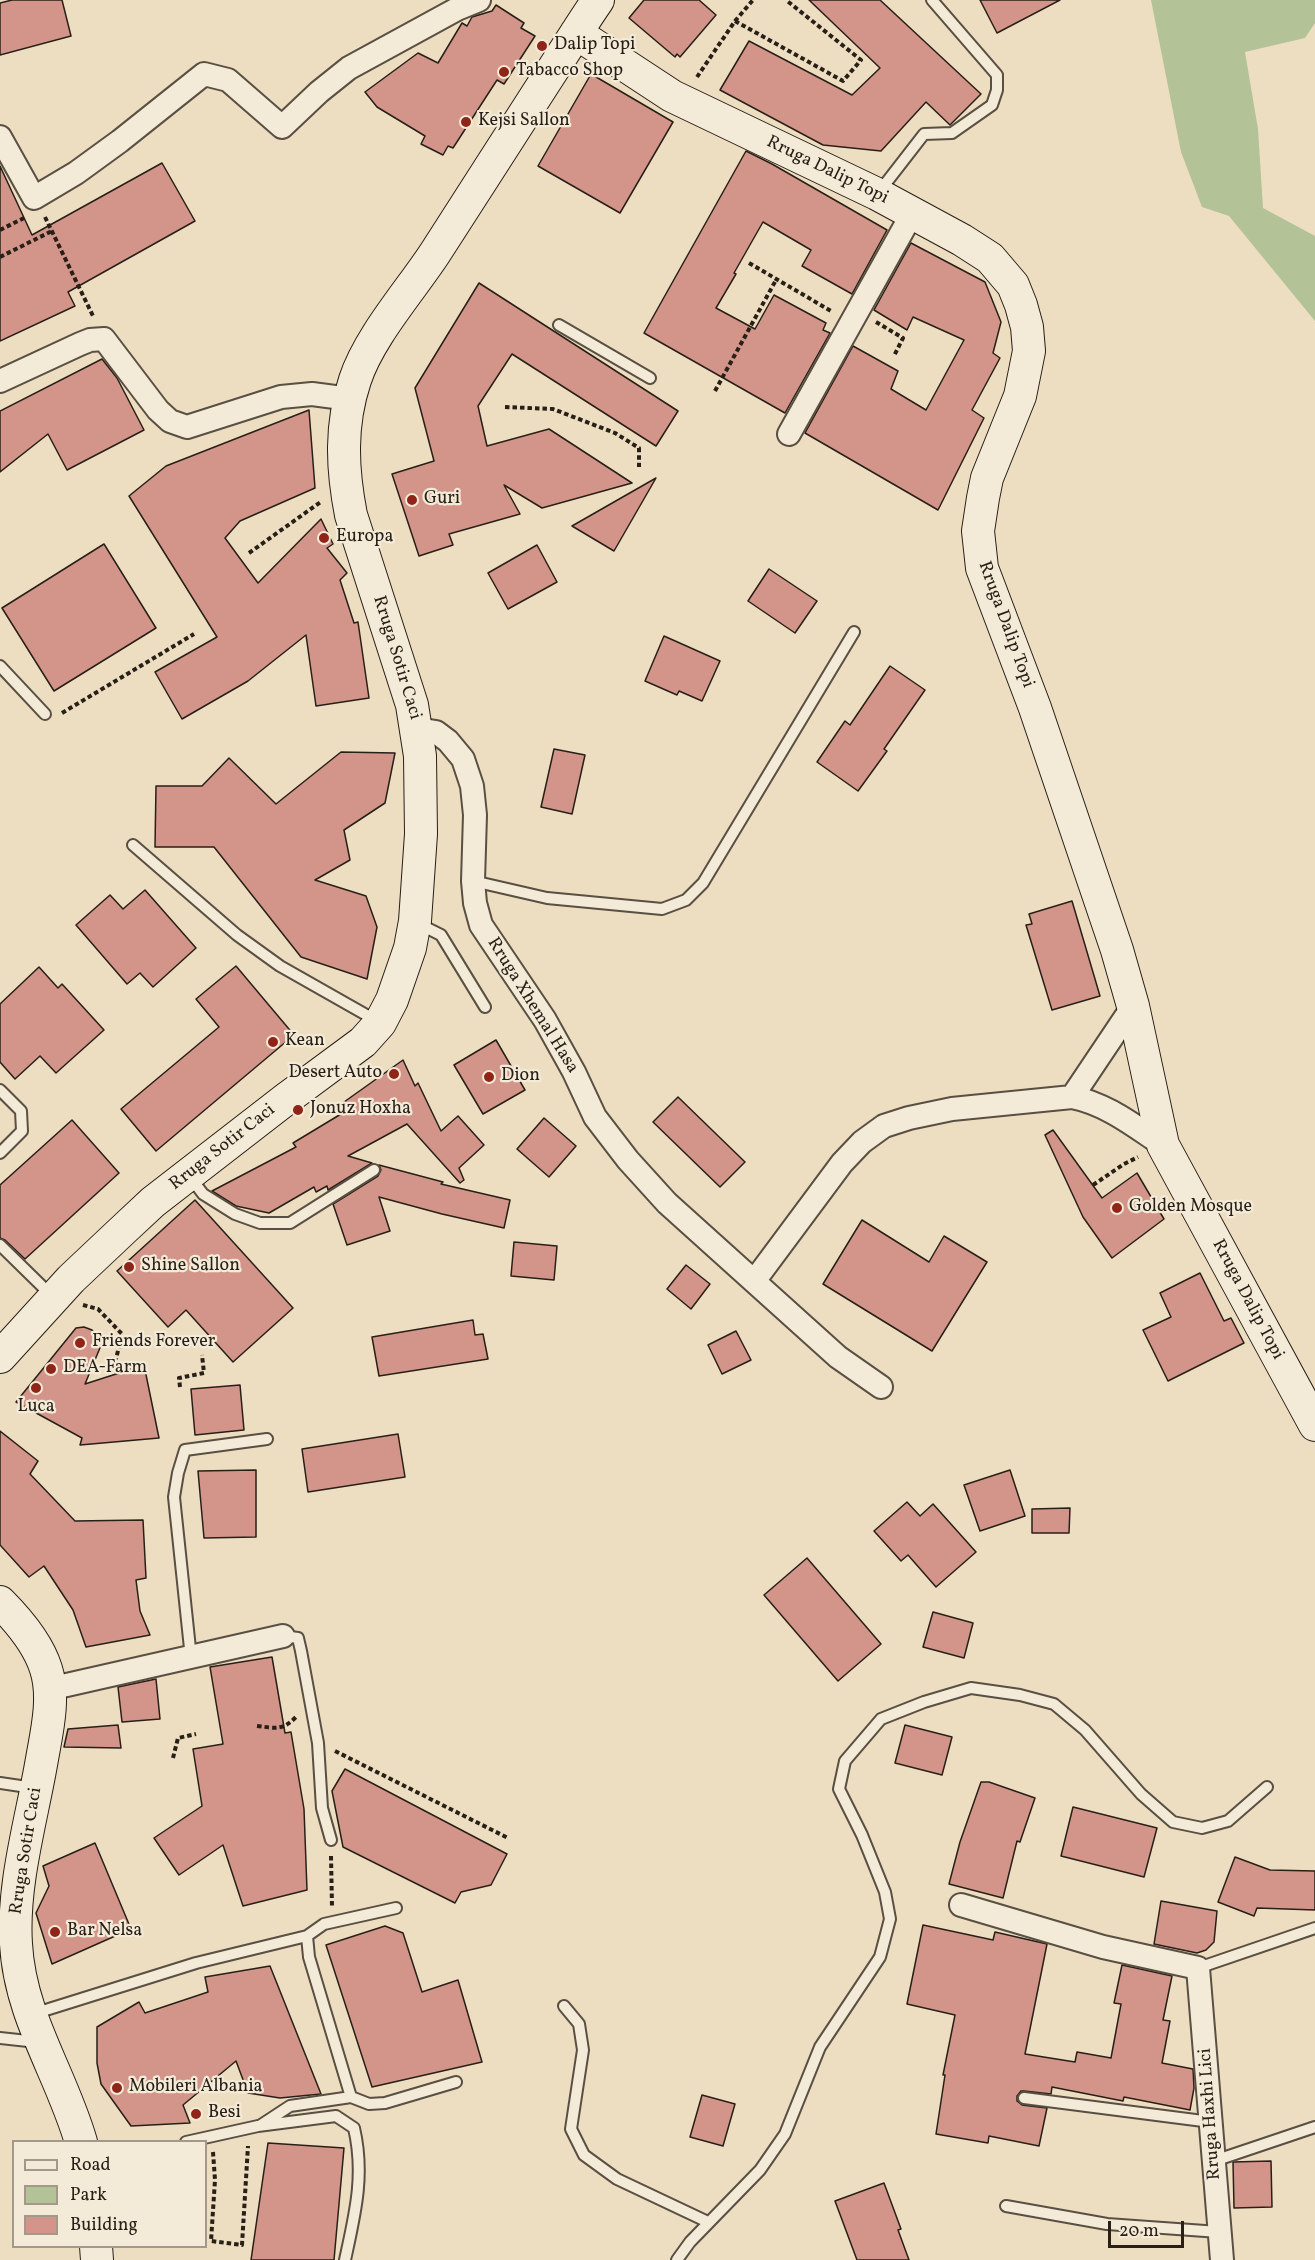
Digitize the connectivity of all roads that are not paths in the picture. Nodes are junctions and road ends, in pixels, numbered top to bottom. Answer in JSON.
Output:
{"nodes":[{"id":1,"x":479,"y":0,"type":"edge"},
{"id":2,"x":932,"y":0,"type":"edge"},
{"id":3,"x":590,"y":1,"type":"edge"},
{"id":4,"x":576,"y":33,"type":"junction"},
{"id":5,"x":0,"y":137,"type":"edge"},
{"id":6,"x":877,"y":194,"type":"junction"},
{"id":7,"x":913,"y":212,"type":"junction"},
{"id":8,"x":559,"y":325,"type":"dead end"},
{"id":9,"x":650,"y":378,"type":"dead end"},
{"id":10,"x":0,"y":381,"type":"edge"},
{"id":11,"x":350,"y":399,"type":"junction"},
{"id":12,"x":789,"y":434,"type":"dead end"},
{"id":13,"x":854,"y":632,"type":"dead end"},
{"id":14,"x":0,"y":666,"type":"edge"},
{"id":15,"x":45,"y":714,"type":"road end"},
{"id":16,"x":417,"y":729,"type":"junction"},
{"id":17,"x":134,"y":845,"type":"dead end"},
{"id":18,"x":473,"y":881,"type":"junction"},
{"id":19,"x":414,"y":921,"type":"junction"},
{"id":20,"x":1133,"y":1006,"type":"junction"},
{"id":21,"x":485,"y":1007,"type":"dead end"},
{"id":22,"x":380,"y":1023,"type":"junction"},
{"id":23,"x":0,"y":1090,"type":"edge"},
{"id":24,"x":1072,"y":1097,"type":"junction"},
{"id":25,"x":1163,"y":1145,"type":"junction"},
{"id":26,"x":0,"y":1153,"type":"edge"},
{"id":27,"x":374,"y":1170,"type":"dead end"},
{"id":28,"x":189,"y":1175,"type":"junction"},
{"id":29,"x":0,"y":1245,"type":"edge"},
{"id":30,"x":755,"y":1280,"type":"junction"},
{"id":31,"x":54,"y":1298,"type":"junction"},
{"id":32,"x":0,"y":1357,"type":"edge"},
{"id":33,"x":881,"y":1387,"type":"dead end"},
{"id":34,"x":1315,"y":1425,"type":"edge"},
{"id":35,"x":267,"y":1439,"type":"dead end"},
{"id":36,"x":0,"y":1602,"type":"edge"},
{"id":37,"x":283,"y":1636,"type":"joint"},
{"id":38,"x":192,"y":1658,"type":"junction"},
{"id":39,"x":49,"y":1689,"type":"junction"},
{"id":40,"x":0,"y":1783,"type":"edge"},
{"id":41,"x":1267,"y":1787,"type":"dead end"},
{"id":42,"x":38,"y":1788,"type":"junction"},
{"id":43,"x":331,"y":1840,"type":"road end"},
{"id":44,"x":961,"y":1905,"type":"dead end"},
{"id":45,"x":396,"y":1908,"type":"dead end"},
{"id":46,"x":1315,"y":1928,"type":"edge"},
{"id":47,"x":307,"y":1936,"type":"junction"},
{"id":48,"x":1198,"y":1968,"type":"junction"},
{"id":49,"x":564,"y":2006,"type":"dead end"},
{"id":50,"x":35,"y":2029,"type":"junction"},
{"id":51,"x":0,"y":2038,"type":"edge"},
{"id":52,"x":456,"y":2082,"type":"dead end"},
{"id":53,"x":351,"y":2097,"type":"junction"},
{"id":54,"x":1024,"y":2098,"type":"dead end"},
{"id":55,"x":1211,"y":2122,"type":"junction"},
{"id":56,"x":1315,"y":2127,"type":"edge"},
{"id":57,"x":253,"y":2128,"type":"junction"},
{"id":58,"x":80,"y":2140,"type":"edge"},
{"id":59,"x":195,"y":2140,"type":"edge"},
{"id":60,"x":1214,"y":2161,"type":"junction"},
{"id":61,"x":1006,"y":2206,"type":"dead end"},
{"id":62,"x":708,"y":2222,"type":"junction"},
{"id":63,"x":1219,"y":2232,"type":"junction"},
{"id":64,"x":345,"y":2260,"type":"edge"},
{"id":65,"x":677,"y":2260,"type":"edge"},
{"id":66,"x":1222,"y":2260,"type":"edge"}],
"edges":[{"from":1,"to":5,"type":"street"},
{"from":2,"to":6,"type":"lane"},
{"from":3,"to":4,"type":"main road","name":"Rruga Sotir Caci"},
{"from":4,"to":6,"type":"main road","name":"Rruga Dalip Topi"},
{"from":4,"to":11,"type":"main road","name":"Rruga Sotir Caci"},
{"from":6,"to":7,"type":"main road","name":"Rruga Dalip Topi"},
{"from":7,"to":12,"type":"street"},
{"from":7,"to":20,"type":"main road","name":"Rruga Dalip Topi"},
{"from":8,"to":9,"type":"lane"},
{"from":10,"to":11,"type":"street"},
{"from":11,"to":16,"type":"main road","name":"Rruga Sotir Caci"},
{"from":13,"to":18,"type":"lane"},
{"from":14,"to":15,"type":"lane"},
{"from":16,"to":18,"type":"street","name":"Rruga Xhemal Hasa"},
{"from":16,"to":19,"type":"main road","name":"Rruga Sotir Caci"},
{"from":17,"to":22,"type":"lane"},
{"from":18,"to":30,"type":"street","name":"Rruga Xhemal Hasa"},
{"from":19,"to":21,"type":"lane"},
{"from":19,"to":22,"type":"main road","name":"Rruga Sotir Caci"},
{"from":20,"to":24,"type":"street"},
{"from":20,"to":25,"type":"main road","name":"Rruga Dalip Topi"},
{"from":22,"to":28,"type":"main road","name":"Rruga Sotir Caci"},
{"from":23,"to":26,"type":"lane"},
{"from":24,"to":25,"type":"street"},
{"from":24,"to":30,"type":"street"},
{"from":25,"to":34,"type":"main road","name":"Rruga Dalip Topi"},
{"from":27,"to":28,"type":"lane"},
{"from":28,"to":31,"type":"main road","name":"Rruga Sotir Caci"},
{"from":29,"to":31,"type":"lane"},
{"from":30,"to":33,"type":"street","name":"Rruga Xhemal Hasa"},
{"from":31,"to":32,"type":"main road","name":"Rruga Sotir Caci"},
{"from":35,"to":38,"type":"lane"},
{"from":36,"to":39,"type":"main road","name":"Rruga Sotir Caci"},
{"from":37,"to":38,"type":"street"},
{"from":37,"to":43,"type":"lane"},
{"from":38,"to":39,"type":"street"},
{"from":39,"to":42,"type":"main road","name":"Rruga Sotir Caci"},
{"from":40,"to":42,"type":"lane"},
{"from":41,"to":62,"type":"lane"},
{"from":42,"to":50,"type":"main road","name":"Rruga Sotir Caci"},
{"from":44,"to":48,"type":"street"},
{"from":45,"to":47,"type":"lane"},
{"from":46,"to":48,"type":"lane"},
{"from":47,"to":50,"type":"lane"},
{"from":47,"to":53,"type":"lane"},
{"from":48,"to":55,"type":"street","name":"Rruga Haxhi Lici"},
{"from":49,"to":62,"type":"lane"},
{"from":50,"to":51,"type":"lane"},
{"from":50,"to":58,"type":"main road","name":"Rruga Sotir Caci"},
{"from":52,"to":53,"type":"lane"},
{"from":53,"to":57,"type":"lane"},
{"from":54,"to":55,"type":"lane"},
{"from":55,"to":60,"type":"street","name":"Rruga Haxhi Lici"},
{"from":56,"to":60,"type":"lane"},
{"from":57,"to":59,"type":"lane"},
{"from":57,"to":64,"type":"lane"},
{"from":60,"to":63,"type":"street","name":"Rruga Haxhi Lici"},
{"from":61,"to":63,"type":"lane"},
{"from":62,"to":65,"type":"lane"},
{"from":63,"to":66,"type":"street","name":"Rruga Haxhi Lici"}]}
